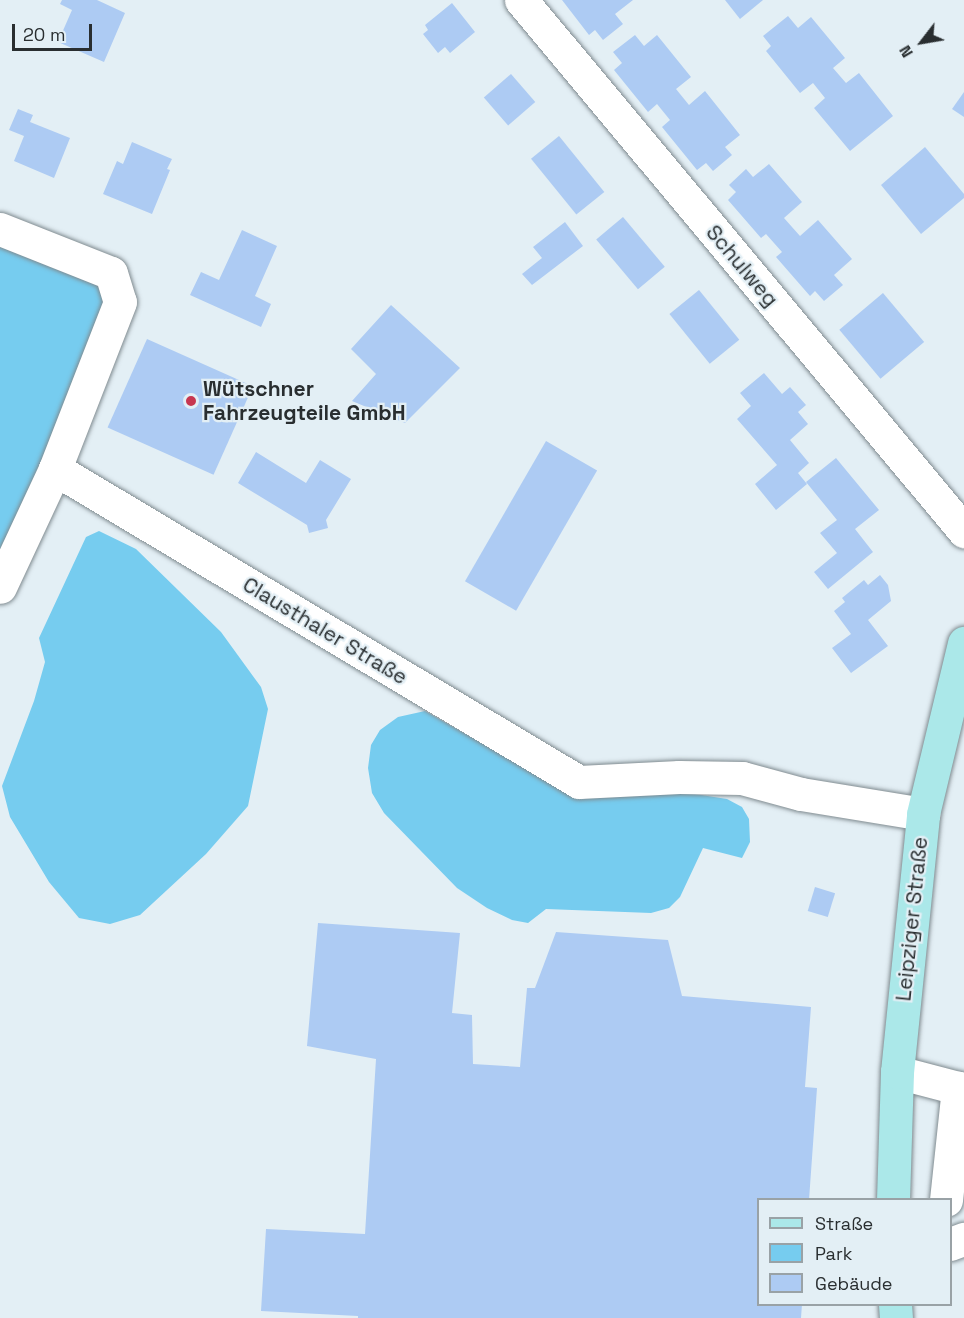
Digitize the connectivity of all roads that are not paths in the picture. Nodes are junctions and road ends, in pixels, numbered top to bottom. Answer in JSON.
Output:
{"nodes":[{"id":1,"x":521,"y":0,"type":"edge"},
{"id":2,"x":0,"y":229,"type":"edge"},
{"id":3,"x":56,"y":468,"type":"junction"},
{"id":4,"x":964,"y":531,"type":"edge"},
{"id":5,"x":0,"y":587,"type":"edge"},
{"id":6,"x":964,"y":643,"type":"edge"},
{"id":7,"x":923,"y":814,"type":"junction"},
{"id":8,"x":897,"y":1072,"type":"junction"},
{"id":9,"x":961,"y":1100,"type":"edge"},
{"id":10,"x":893,"y":1198,"type":"edge"},
{"id":11,"x":946,"y":1198,"type":"edge"}],
"edges":[{"from":1,"to":4,"type":"street","name":"Schulweg"},
{"from":2,"to":3,"type":"street"},
{"from":3,"to":5,"type":"street"},
{"from":3,"to":7,"type":"street","name":"Clausthaler Straße"},
{"from":6,"to":7,"type":"main road","name":"Leipziger Straße"},
{"from":7,"to":8,"type":"main road","name":"Leipziger Straße"},
{"from":8,"to":9,"type":"street"},
{"from":8,"to":10,"type":"main road","name":"Leipziger Straße"},
{"from":9,"to":11,"type":"street"}]}
